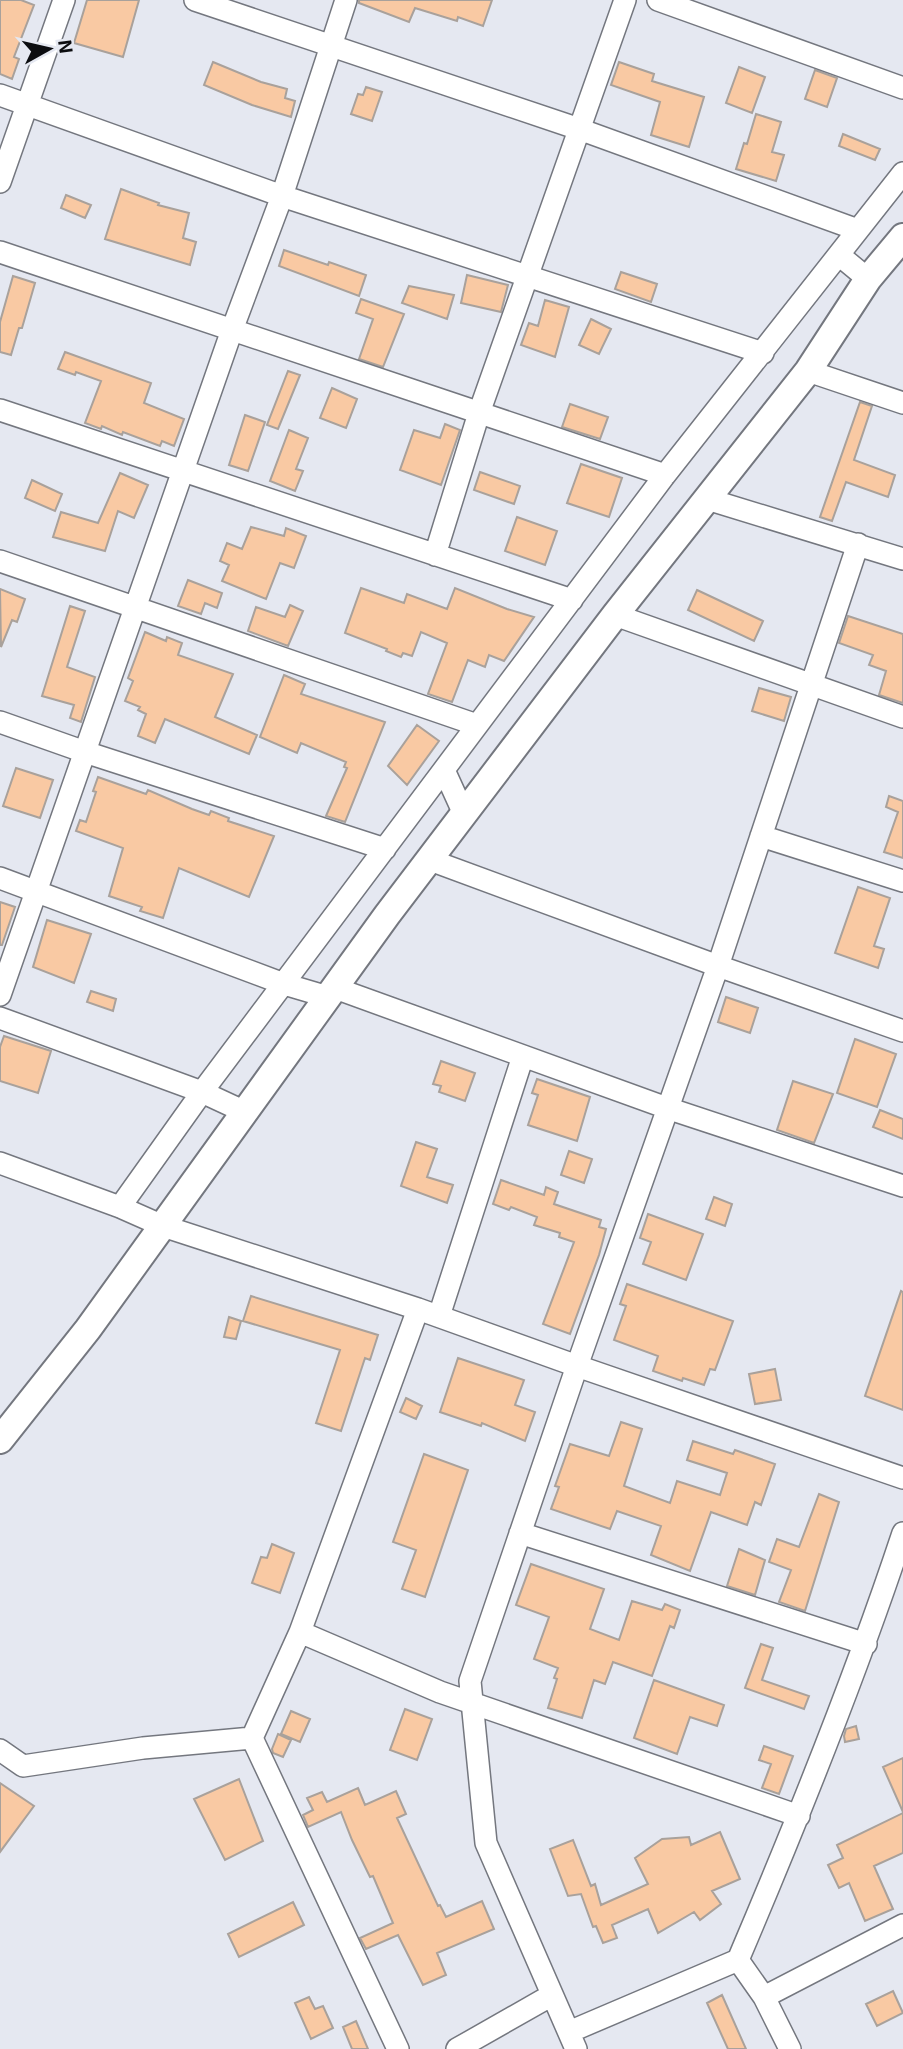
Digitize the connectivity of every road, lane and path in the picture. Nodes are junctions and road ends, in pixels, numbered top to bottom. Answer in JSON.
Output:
{"nodes":[{"id":1,"x":64,"y":0,"type":"edge"},
{"id":2,"x":195,"y":0,"type":"edge"},
{"id":3,"x":346,"y":0,"type":"edge"},
{"id":4,"x":625,"y":0,"type":"edge"},
{"id":5,"x":658,"y":0,"type":"edge"},
{"id":6,"x":331,"y":46,"type":"junction"},
{"id":7,"x":903,"y":88,"type":"edge"},
{"id":8,"x":0,"y":95,"type":"edge"},
{"id":9,"x":27,"y":106,"type":"junction"},
{"id":10,"x":579,"y":129,"type":"junction"},
{"id":11,"x":903,"y":173,"type":"edge"},
{"id":12,"x":0,"y":182,"type":"edge"},
{"id":13,"x":282,"y":196,"type":"junction"},
{"id":14,"x":858,"y":230,"type":"junction"},
{"id":15,"x":903,"y":237,"type":"edge"},
{"id":16,"x":0,"y":252,"type":"edge"},
{"id":17,"x":839,"y":255,"type":"junction"},
{"id":18,"x":527,"y":277,"type":"junction"},
{"id":19,"x":868,"y":279,"type":"junction"},
{"id":20,"x":233,"y":330,"type":"junction"},
{"id":21,"x":763,"y":353,"type":"junction"},
{"id":22,"x":808,"y":371,"type":"junction"},
{"id":23,"x":903,"y":403,"type":"edge"},
{"id":24,"x":0,"y":410,"type":"edge"},
{"id":25,"x":480,"y":413,"type":"junction"},
{"id":26,"x":183,"y":471,"type":"junction"},
{"id":27,"x":665,"y":475,"type":"junction"},
{"id":28,"x":707,"y":499,"type":"junction"},
{"id":29,"x":859,"y":544,"type":"junction"},
{"id":30,"x":436,"y":555,"type":"junction"},
{"id":31,"x":903,"y":559,"type":"edge"},
{"id":32,"x":0,"y":562,"type":"edge"},
{"id":33,"x":572,"y":600,"type":"junction"},
{"id":34,"x":136,"y":608,"type":"junction"},
{"id":35,"x":615,"y":615,"type":"junction"},
{"id":36,"x":811,"y":684,"type":"junction"},
{"id":37,"x":903,"y":718,"type":"edge"},
{"id":38,"x":0,"y":722,"type":"edge"},
{"id":39,"x":477,"y":725,"type":"junction"},
{"id":40,"x":85,"y":752,"type":"junction"},
{"id":41,"x":444,"y":771,"type":"junction"},
{"id":42,"x":464,"y":814,"type":"junction"},
{"id":43,"x":761,"y":836,"type":"junction"},
{"id":44,"x":385,"y":849,"type":"junction"},
{"id":45,"x":430,"y":860,"type":"junction"},
{"id":46,"x":0,"y":877,"type":"edge"},
{"id":47,"x":903,"y":881,"type":"edge"},
{"id":48,"x":37,"y":890,"type":"junction"},
{"id":49,"x":718,"y":966,"type":"junction"},
{"id":50,"x":284,"y":984,"type":"junction"},
{"id":51,"x":331,"y":992,"type":"junction"},
{"id":52,"x":0,"y":995,"type":"edge"},
{"id":53,"x":0,"y":1018,"type":"edge"},
{"id":54,"x":903,"y":1031,"type":"edge"},
{"id":55,"x":523,"y":1056,"type":"junction"},
{"id":56,"x":202,"y":1092,"type":"junction"},
{"id":57,"x":667,"y":1108,"type":"junction"},
{"id":58,"x":245,"y":1112,"type":"junction"},
{"id":59,"x":0,"y":1163,"type":"edge"},
{"id":60,"x":903,"y":1186,"type":"edge"},
{"id":61,"x":120,"y":1207,"type":"junction"},
{"id":62,"x":163,"y":1226,"type":"junction"},
{"id":63,"x":418,"y":1308,"type":"junction"},
{"id":64,"x":439,"y":1316,"type":"junction"},
{"id":65,"x":577,"y":1366,"type":"junction"},
{"id":66,"x":0,"y":1440,"type":"edge"},
{"id":67,"x":903,"y":1478,"type":"edge"},
{"id":68,"x":520,"y":1533,"type":"junction"},
{"id":69,"x":903,"y":1533,"type":"edge"},
{"id":70,"x":300,"y":1632,"type":"junction"},
{"id":71,"x":866,"y":1644,"type":"junction"},
{"id":72,"x":472,"y":1703,"type":"junction"},
{"id":73,"x":253,"y":1738,"type":"junction"},
{"id":74,"x":0,"y":1750,"type":"edge"},
{"id":75,"x":799,"y":1816,"type":"junction"},
{"id":76,"x":903,"y":1925,"type":"edge"},
{"id":77,"x":738,"y":1960,"type":"junction"},
{"id":78,"x":552,"y":1995,"type":"junction"},
{"id":79,"x":764,"y":1997,"type":"junction"},
{"id":80,"x":572,"y":2041,"type":"edge"},
{"id":81,"x":398,"y":2049,"type":"edge"},
{"id":82,"x":457,"y":2049,"type":"edge"},
{"id":83,"x":790,"y":2049,"type":"edge"}],
"edges":[{"from":1,"to":9,"type":"street"},
{"from":2,"to":6,"type":"street"},
{"from":3,"to":6,"type":"street"},
{"from":4,"to":10,"type":"street"},
{"from":5,"to":7,"type":"street"},
{"from":6,"to":10,"type":"street"},
{"from":6,"to":13,"type":"street"},
{"from":8,"to":9,"type":"street"},
{"from":9,"to":12,"type":"street"},
{"from":9,"to":13,"type":"street"},
{"from":10,"to":14,"type":"street"},
{"from":10,"to":18,"type":"street"},
{"from":11,"to":14,"type":"street"},
{"from":13,"to":18,"type":"street"},
{"from":13,"to":20,"type":"street"},
{"from":14,"to":17,"type":"street"},
{"from":15,"to":19,"type":"main road"},
{"from":16,"to":20,"type":"street"},
{"from":17,"to":19,"type":"street"},
{"from":17,"to":21,"type":"street"},
{"from":18,"to":21,"type":"street"},
{"from":18,"to":25,"type":"street"},
{"from":19,"to":22,"type":"main road"},
{"from":20,"to":25,"type":"street"},
{"from":20,"to":26,"type":"street"},
{"from":21,"to":27,"type":"street"},
{"from":22,"to":23,"type":"street"},
{"from":22,"to":28,"type":"main road"},
{"from":24,"to":26,"type":"street"},
{"from":25,"to":27,"type":"street"},
{"from":25,"to":30,"type":"street"},
{"from":26,"to":30,"type":"street"},
{"from":26,"to":34,"type":"street"},
{"from":27,"to":33,"type":"street"},
{"from":28,"to":29,"type":"street"},
{"from":28,"to":35,"type":"main road"},
{"from":29,"to":31,"type":"street"},
{"from":29,"to":36,"type":"street"},
{"from":30,"to":33,"type":"street"},
{"from":32,"to":34,"type":"street"},
{"from":33,"to":39,"type":"street"},
{"from":34,"to":39,"type":"street"},
{"from":34,"to":40,"type":"street"},
{"from":35,"to":36,"type":"street"},
{"from":35,"to":42,"type":"main road"},
{"from":36,"to":37,"type":"street"},
{"from":36,"to":43,"type":"street"},
{"from":38,"to":40,"type":"street"},
{"from":39,"to":41,"type":"street"},
{"from":40,"to":44,"type":"street"},
{"from":40,"to":48,"type":"street"},
{"from":41,"to":42,"type":"street"},
{"from":41,"to":44,"type":"street"},
{"from":42,"to":45,"type":"main road"},
{"from":43,"to":47,"type":"street"},
{"from":43,"to":49,"type":"street"},
{"from":44,"to":50,"type":"street"},
{"from":45,"to":49,"type":"street"},
{"from":45,"to":51,"type":"main road"},
{"from":46,"to":48,"type":"street"},
{"from":48,"to":50,"type":"street"},
{"from":48,"to":52,"type":"street"},
{"from":49,"to":54,"type":"street"},
{"from":49,"to":57,"type":"street"},
{"from":50,"to":51,"type":"street"},
{"from":50,"to":56,"type":"street"},
{"from":51,"to":55,"type":"street"},
{"from":51,"to":58,"type":"main road"},
{"from":53,"to":56,"type":"street"},
{"from":55,"to":57,"type":"street"},
{"from":55,"to":64,"type":"street"},
{"from":56,"to":58,"type":"street"},
{"from":56,"to":61,"type":"street"},
{"from":57,"to":60,"type":"street"},
{"from":57,"to":65,"type":"street"},
{"from":58,"to":62,"type":"main road"},
{"from":59,"to":61,"type":"street"},
{"from":61,"to":62,"type":"street"},
{"from":62,"to":63,"type":"street"},
{"from":62,"to":66,"type":"main road"},
{"from":63,"to":64,"type":"street"},
{"from":63,"to":70,"type":"street"},
{"from":64,"to":65,"type":"street"},
{"from":65,"to":67,"type":"street"},
{"from":65,"to":68,"type":"street"},
{"from":68,"to":71,"type":"street"},
{"from":68,"to":72,"type":"street"},
{"from":69,"to":71,"type":"street"},
{"from":70,"to":72,"type":"street"},
{"from":70,"to":73,"type":"street"},
{"from":71,"to":75,"type":"street"},
{"from":72,"to":75,"type":"street"},
{"from":72,"to":78,"type":"street"},
{"from":73,"to":74,"type":"street"},
{"from":73,"to":81,"type":"street"},
{"from":75,"to":77,"type":"street"},
{"from":76,"to":79,"type":"street"},
{"from":77,"to":79,"type":"street"},
{"from":77,"to":80,"type":"street"},
{"from":78,"to":80,"type":"street"},
{"from":78,"to":82,"type":"street"},
{"from":79,"to":83,"type":"street"}]}
